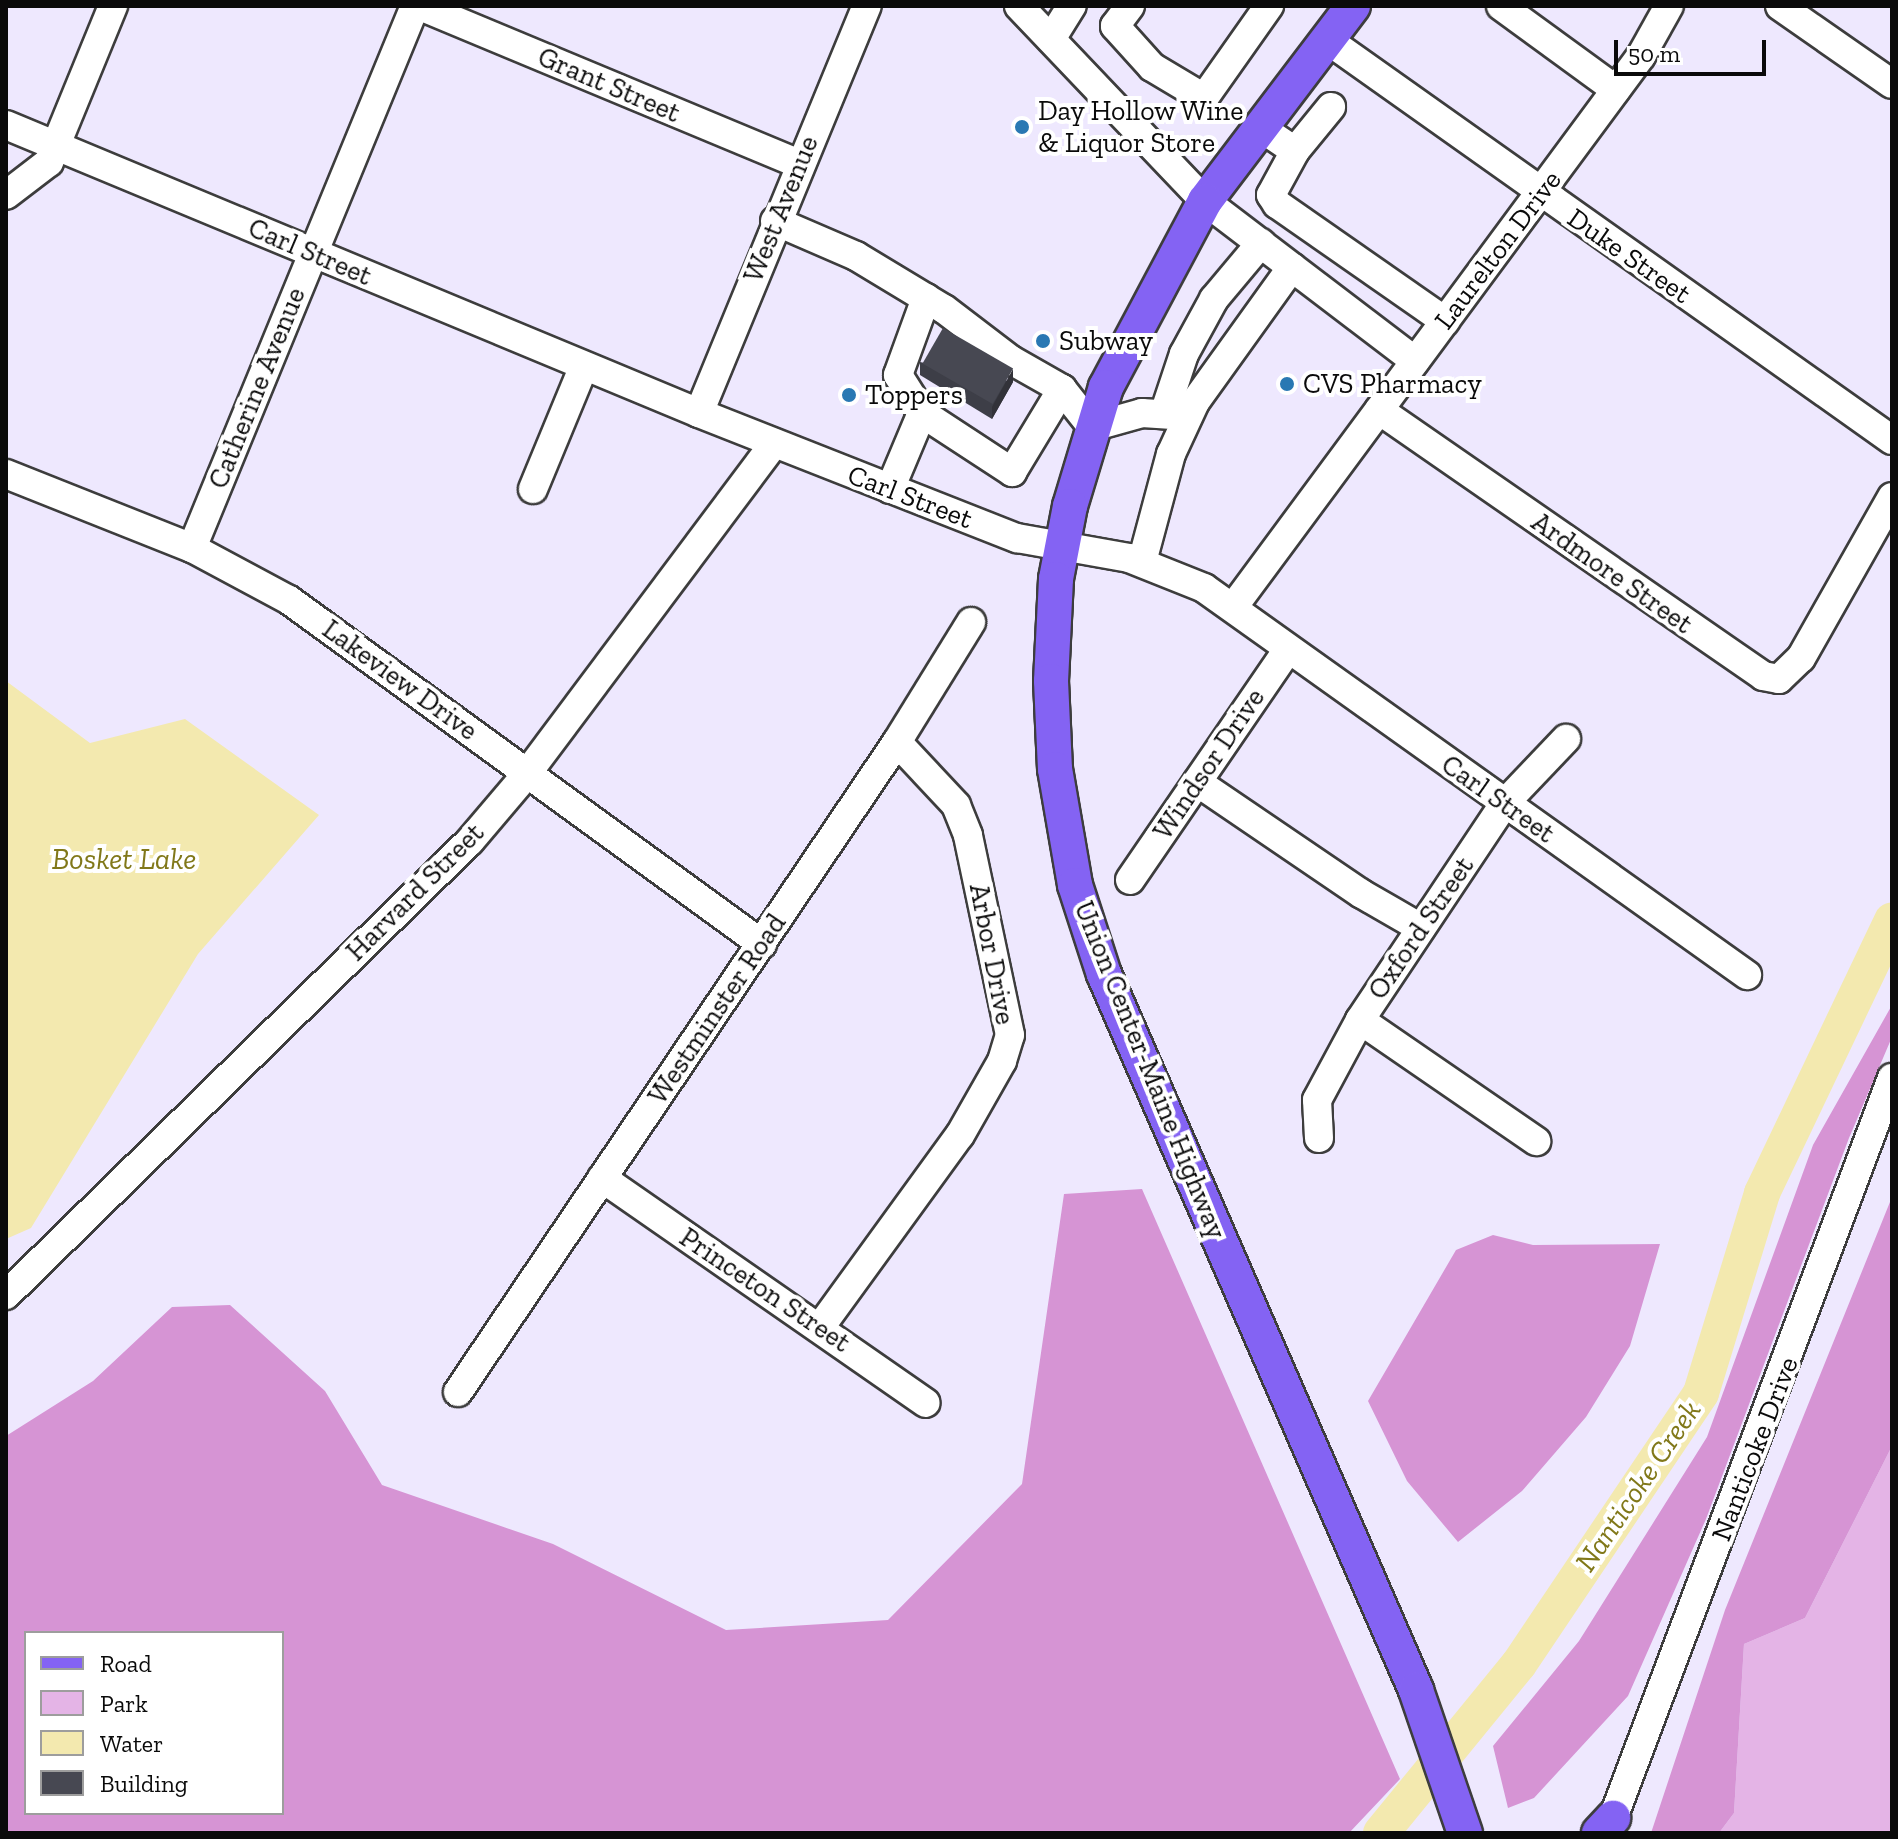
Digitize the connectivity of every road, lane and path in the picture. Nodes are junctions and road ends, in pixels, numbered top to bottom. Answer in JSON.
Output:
{"nodes":[{"id":1,"x":113,"y":6,"type":"edge"},
{"id":2,"x":417,"y":6,"type":"edge"},
{"id":3,"x":867,"y":6,"type":"edge"},
{"id":4,"x":1019,"y":6,"type":"edge"},
{"id":5,"x":1072,"y":6,"type":"edge"},
{"id":6,"x":1130,"y":6,"type":"edge"},
{"id":7,"x":1269,"y":6,"type":"edge"},
{"id":8,"x":1353,"y":6,"type":"edge"},
{"id":9,"x":1501,"y":6,"type":"edge"},
{"id":10,"x":1669,"y":6,"type":"edge"},
{"id":11,"x":1780,"y":6,"type":"edge"},
{"id":12,"x":1051,"y":39,"type":"junction"},
{"id":13,"x":1329,"y":41,"type":"junction"},
{"id":14,"x":1892,"y":84,"type":"edge"},
{"id":15,"x":1616,"y":90,"type":"junction"},
{"id":16,"x":1331,"y":107,"type":"dead end"},
{"id":17,"x":6,"y":125,"type":"edge"},
{"id":18,"x":1261,"y":128,"type":"junction"},
{"id":19,"x":58,"y":146,"type":"junction"},
{"id":20,"x":1295,"y":151,"type":"junction"},
{"id":21,"x":798,"y":163,"type":"junction"},
{"id":22,"x":1540,"y":194,"type":"junction"},
{"id":23,"x":6,"y":195,"type":"edge"},
{"id":24,"x":1205,"y":201,"type":"junction"},
{"id":25,"x":775,"y":221,"type":"junction"},
{"id":26,"x":1261,"y":243,"type":"junction"},
{"id":27,"x":312,"y":253,"type":"junction"},
{"id":28,"x":1292,"y":267,"type":"junction"},
{"id":29,"x":926,"y":298,"type":"junction"},
{"id":30,"x":1445,"y":321,"type":"junction"},
{"id":31,"x":1415,"y":361,"type":"junction"},
{"id":32,"x":584,"y":366,"type":"junction"},
{"id":33,"x":1062,"y":389,"type":"junction"},
{"id":34,"x":1379,"y":410,"type":"junction"},
{"id":35,"x":699,"y":413,"type":"junction"},
{"id":36,"x":922,"y":413,"type":"junction"},
{"id":37,"x":1176,"y":415,"type":"junction"},
{"id":38,"x":1092,"y":427,"type":"junction"},
{"id":39,"x":1892,"y":440,"type":"edge"},
{"id":40,"x":774,"y":444,"type":"junction"},
{"id":41,"x":6,"y":474,"type":"edge"},
{"id":42,"x":533,"y":489,"type":"dead end"},
{"id":43,"x":890,"y":489,"type":"junction"},
{"id":44,"x":1892,"y":497,"type":"edge"},
{"id":45,"x":192,"y":548,"type":"junction"},
{"id":46,"x":1061,"y":548,"type":"junction"},
{"id":47,"x":1142,"y":562,"type":"junction"},
{"id":48,"x":1234,"y":606,"type":"junction"},
{"id":49,"x":971,"y":622,"type":"dead end"},
{"id":50,"x":1288,"y":649,"type":"junction"},
{"id":51,"x":1566,"y":739,"type":"dead end"},
{"id":52,"x":897,"y":742,"type":"junction"},
{"id":53,"x":526,"y":775,"type":"junction"},
{"id":54,"x":1197,"y":782,"type":"junction"},
{"id":55,"x":1504,"y":804,"type":"junction"},
{"id":56,"x":1130,"y":880,"type":"dead end"},
{"id":57,"x":1421,"y":928,"type":"junction"},
{"id":58,"x":762,"y":944,"type":"junction"},
{"id":59,"x":1747,"y":975,"type":"dead end"},
{"id":60,"x":1360,"y":1020,"type":"junction"},
{"id":61,"x":1892,"y":1078,"type":"edge"},
{"id":62,"x":1319,"y":1138,"type":"dead end"},
{"id":63,"x":1536,"y":1141,"type":"dead end"},
{"id":64,"x":602,"y":1178,"type":"junction"},
{"id":65,"x":6,"y":1295,"type":"edge"},
{"id":66,"x":821,"y":1326,"type":"junction"},
{"id":67,"x":458,"y":1392,"type":"dead end"},
{"id":68,"x":926,"y":1403,"type":"dead end"},
{"id":69,"x":1607,"y":1828,"type":"edge"},
{"id":70,"x":1465,"y":1833,"type":"edge"}],
"edges":[{"from":1,"to":19,"type":"street"},
{"from":2,"to":21,"type":"street","name":"Grant Street"},
{"from":2,"to":27,"type":"street","name":"Catherine Avenue"},
{"from":3,"to":21,"type":"street","name":"West Avenue"},
{"from":4,"to":12,"type":"street"},
{"from":5,"to":12,"type":"street"},
{"from":6,"to":7,"type":"street"},
{"from":8,"to":13,"type":"main road","name":"Union Center-Maine Highway"},
{"from":9,"to":15,"type":"street"},
{"from":10,"to":15,"type":"street","name":"Laurelton Drive"},
{"from":11,"to":14,"type":"street"},
{"from":12,"to":24,"type":"street"},
{"from":13,"to":18,"type":"main road","name":"Union Center-Maine Highway"},
{"from":13,"to":22,"type":"street","name":"Duke Street"},
{"from":15,"to":22,"type":"street","name":"Laurelton Drive"},
{"from":16,"to":20,"type":"street"},
{"from":17,"to":19,"type":"street","name":"Carl Street"},
{"from":18,"to":20,"type":"street"},
{"from":18,"to":24,"type":"main road","name":"Union Center-Maine Highway"},
{"from":19,"to":23,"type":"street"},
{"from":19,"to":27,"type":"street","name":"Carl Street"},
{"from":20,"to":30,"type":"street"},
{"from":21,"to":25,"type":"street","name":"West Avenue"},
{"from":22,"to":30,"type":"street","name":"Laurelton Drive"},
{"from":22,"to":39,"type":"street","name":"Duke Street"},
{"from":24,"to":26,"type":"street"},
{"from":24,"to":38,"type":"main road","name":"Union Center-Maine Highway"},
{"from":25,"to":29,"type":"street"},
{"from":25,"to":35,"type":"street","name":"West Avenue"},
{"from":26,"to":28,"type":"street"},
{"from":26,"to":37,"type":"street"},
{"from":27,"to":32,"type":"street","name":"Carl Street"},
{"from":27,"to":45,"type":"street","name":"Catherine Avenue"},
{"from":28,"to":31,"type":"street"},
{"from":28,"to":37,"type":"street"},
{"from":29,"to":33,"type":"street"},
{"from":29,"to":36,"type":"street"},
{"from":30,"to":31,"type":"street","name":"Laurelton Drive"},
{"from":31,"to":34,"type":"street","name":"Laurelton Drive"},
{"from":32,"to":35,"type":"street","name":"Carl Street"},
{"from":32,"to":42,"type":"street"},
{"from":33,"to":36,"type":"street"},
{"from":33,"to":38,"type":"street"},
{"from":34,"to":44,"type":"street","name":"Ardmore Street"},
{"from":34,"to":48,"type":"street","name":"Laurelton Drive"},
{"from":35,"to":40,"type":"street","name":"Carl Street"},
{"from":36,"to":43,"type":"street"},
{"from":37,"to":38,"type":"street"},
{"from":37,"to":47,"type":"street"},
{"from":38,"to":46,"type":"main road","name":"Union Center-Maine Highway"},
{"from":40,"to":43,"type":"street","name":"Carl Street"},
{"from":40,"to":53,"type":"street","name":"Harvard Street"},
{"from":41,"to":45,"type":"street","name":"Lakeview Drive"},
{"from":43,"to":46,"type":"street","name":"Carl Street"},
{"from":45,"to":53,"type":"street","name":"Lakeview Drive"},
{"from":46,"to":47,"type":"street","name":"Carl Street"},
{"from":46,"to":70,"type":"main road","name":"Union Center-Maine Highway"},
{"from":47,"to":48,"type":"street","name":"Carl Street"},
{"from":48,"to":50,"type":"street","name":"Carl Street"},
{"from":49,"to":52,"type":"street","name":"Westminster Road"},
{"from":50,"to":54,"type":"street","name":"Windsor Drive"},
{"from":50,"to":55,"type":"street","name":"Carl Street"},
{"from":51,"to":55,"type":"street","name":"Oxford Street"},
{"from":52,"to":58,"type":"street","name":"Westminster Road"},
{"from":52,"to":66,"type":"street","name":"Arbor Drive"},
{"from":53,"to":58,"type":"street","name":"Lakeview Drive"},
{"from":53,"to":65,"type":"street","name":"Harvard Street"},
{"from":54,"to":56,"type":"street","name":"Windsor Drive"},
{"from":54,"to":57,"type":"street"},
{"from":55,"to":57,"type":"street","name":"Oxford Street"},
{"from":55,"to":59,"type":"street","name":"Carl Street"},
{"from":57,"to":60,"type":"street","name":"Oxford Street"},
{"from":58,"to":64,"type":"street","name":"Westminster Road"},
{"from":60,"to":62,"type":"street","name":"Oxford Street"},
{"from":60,"to":63,"type":"street"},
{"from":61,"to":69,"type":"street","name":"Nanticoke Drive"},
{"from":64,"to":66,"type":"street","name":"Princeton Street"},
{"from":64,"to":67,"type":"street","name":"Westminster Road"},
{"from":66,"to":68,"type":"street","name":"Princeton Street"}]}
